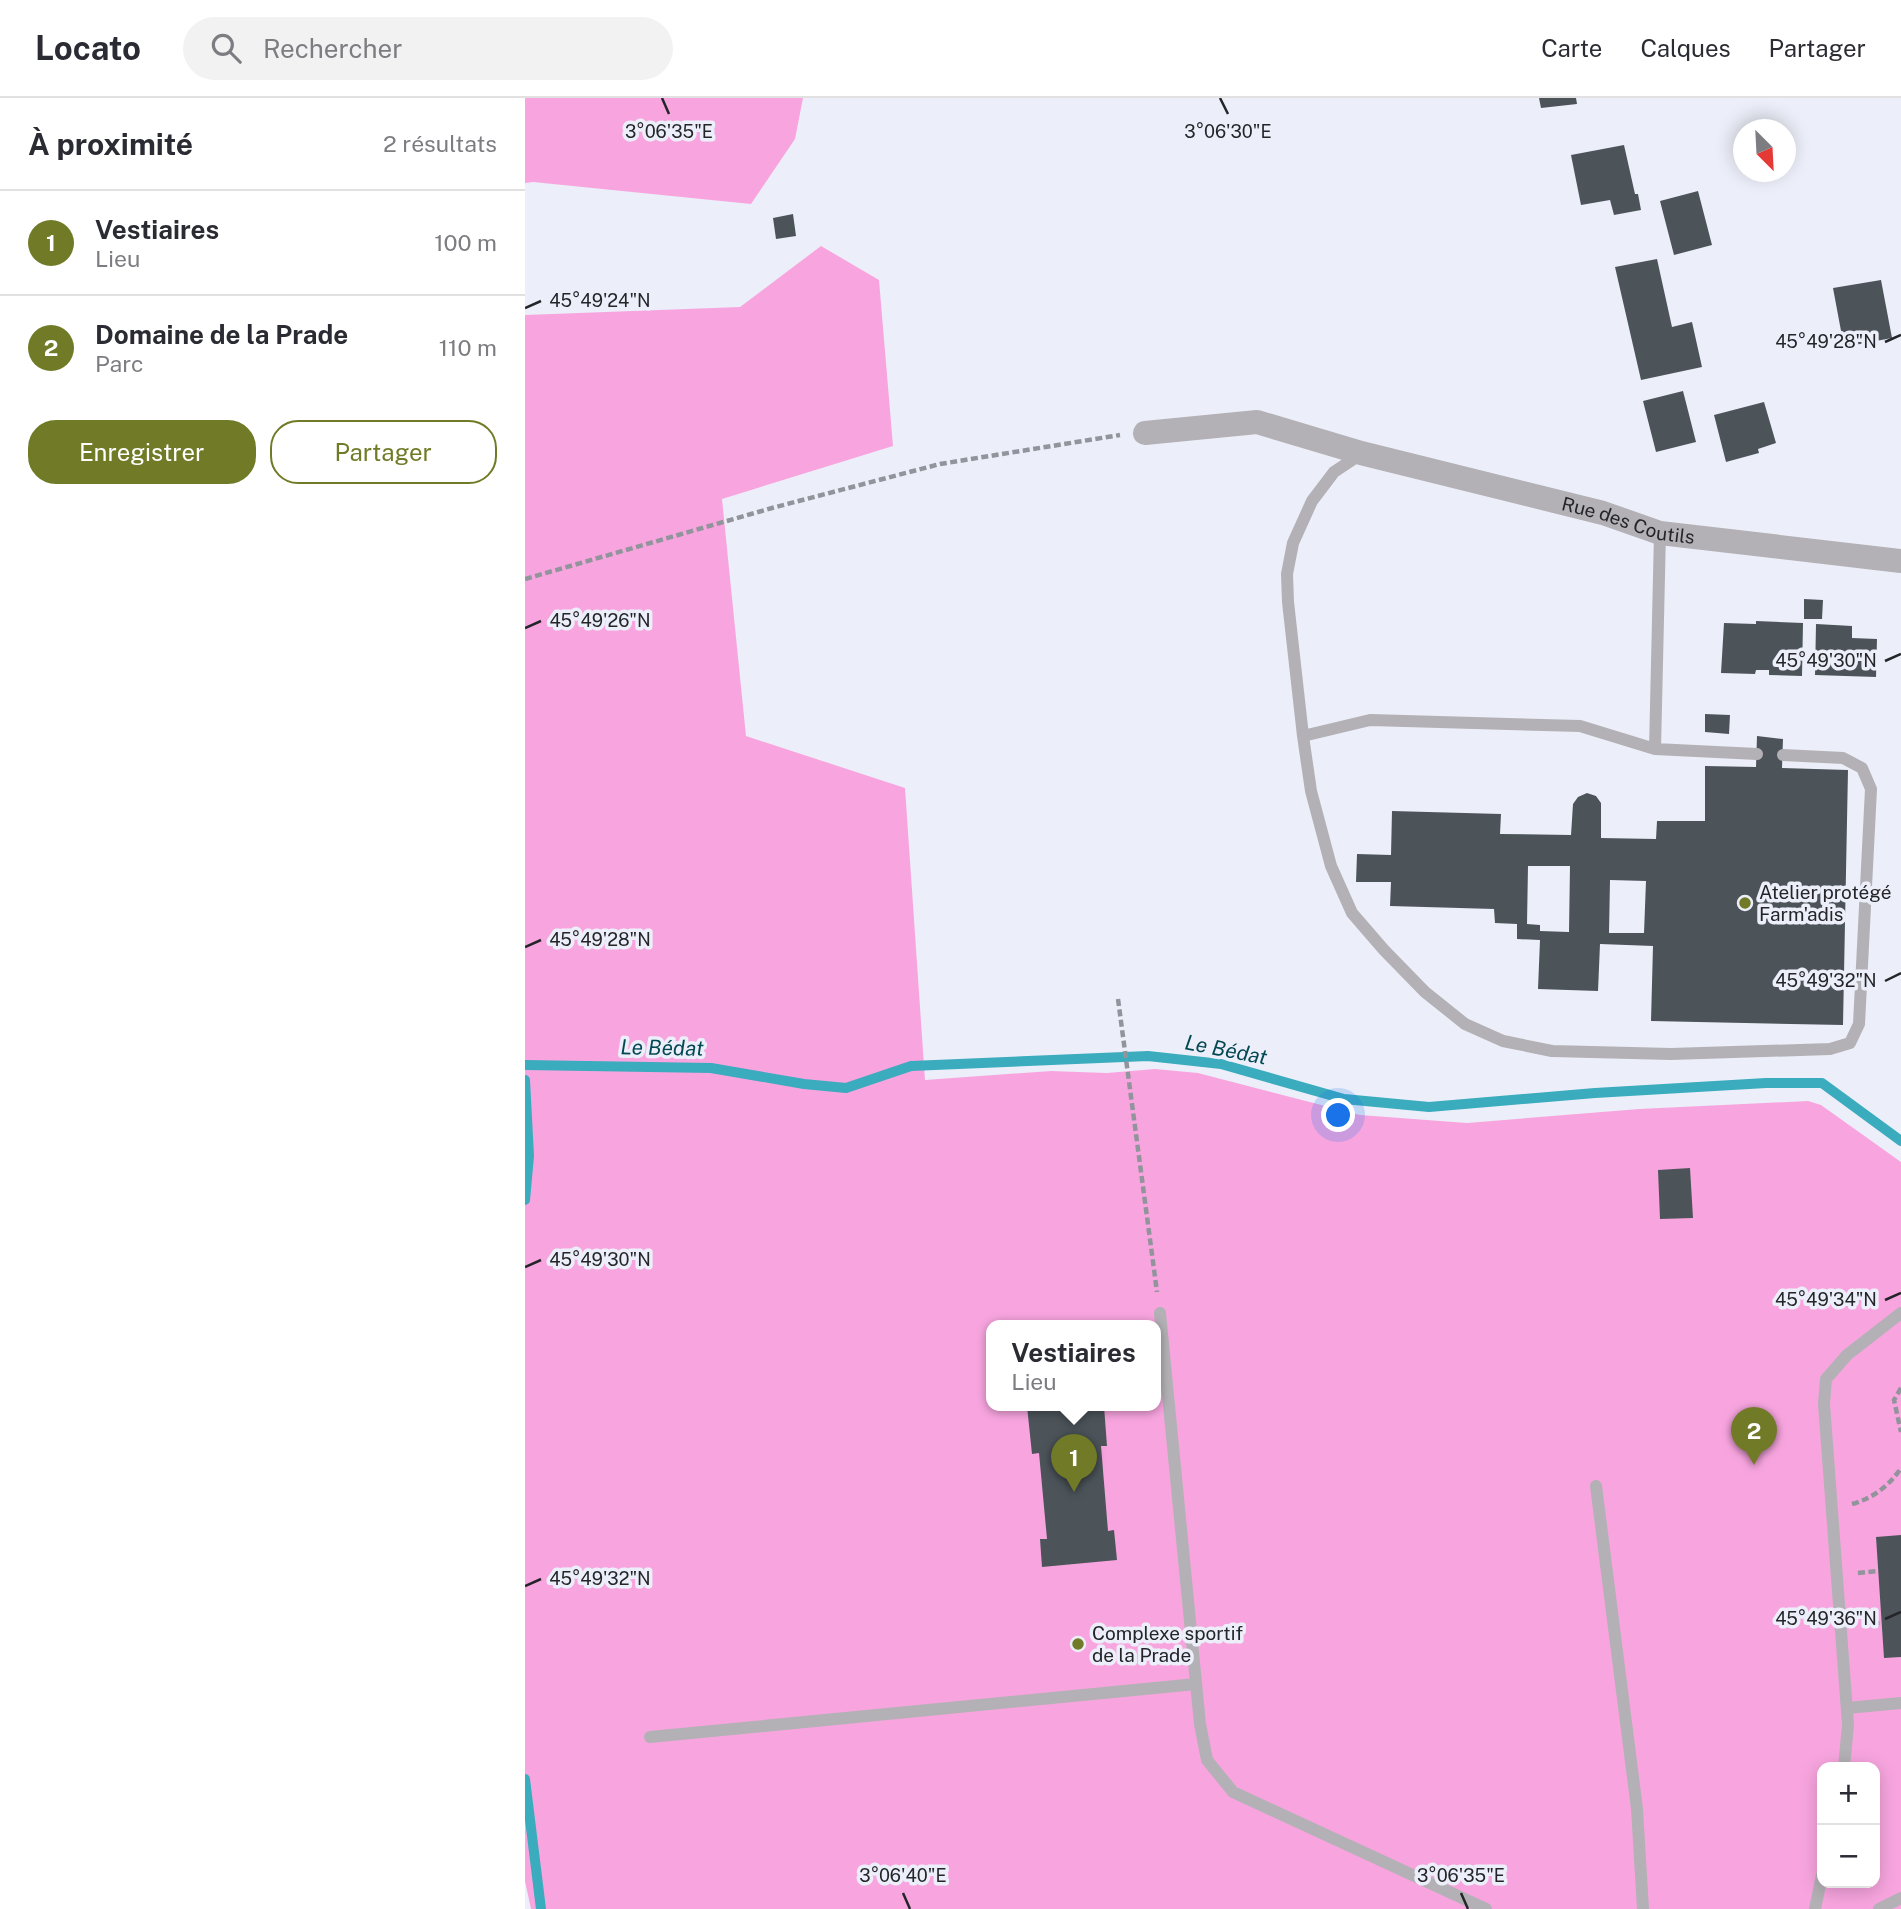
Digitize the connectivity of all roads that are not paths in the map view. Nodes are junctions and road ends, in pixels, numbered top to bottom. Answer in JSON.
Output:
{"nodes":[{"id":1,"x":1145,"y":433,"type":"road end"},
{"id":2,"x":1361,"y":453,"type":"junction"},
{"id":3,"x":1660,"y":533,"type":"junction"},
{"id":4,"x":1901,"y":561,"type":"edge"},
{"id":5,"x":1303,"y":736,"type":"junction"},
{"id":6,"x":1655,"y":749,"type":"junction"},
{"id":7,"x":1757,"y":754,"type":"dead end"},
{"id":8,"x":1783,"y":755,"type":"dead end"},
{"id":9,"x":1160,"y":1313,"type":"road end"},
{"id":10,"x":1901,"y":1313,"type":"edge"},
{"id":11,"x":1161,"y":1320,"type":"edge"},
{"id":12,"x":1161,"y":1323,"type":"edge"},
{"id":13,"x":1596,"y":1486,"type":"dead end"},
{"id":14,"x":1196,"y":1684,"type":"junction"},
{"id":15,"x":1901,"y":1703,"type":"edge"},
{"id":16,"x":1847,"y":1708,"type":"junction"},
{"id":17,"x":650,"y":1737,"type":"dead end"},
{"id":18,"x":1844,"y":1762,"type":"edge"},
{"id":19,"x":1819,"y":1888,"type":"edge"},
{"id":20,"x":1901,"y":1898,"type":"edge"},
{"id":21,"x":1486,"y":1909,"type":"edge"},
{"id":22,"x":1643,"y":1909,"type":"edge"},
{"id":23,"x":1815,"y":1909,"type":"edge"},
{"id":24,"x":1879,"y":1909,"type":"edge"}],
"edges":[{"from":1,"to":2,"type":"street","name":"Rue des Coutils"},
{"from":2,"to":3,"type":"street","name":"Rue des Coutils"},
{"from":2,"to":5,"type":"lane"},
{"from":3,"to":4,"type":"street","name":"Rue des Coutils"},
{"from":3,"to":6,"type":"lane"},
{"from":5,"to":6,"type":"lane"},
{"from":5,"to":8,"type":"lane"},
{"from":6,"to":7,"type":"lane"},
{"from":9,"to":11,"type":"lane"},
{"from":10,"to":16,"type":"lane"},
{"from":12,"to":14,"type":"lane"},
{"from":13,"to":22,"type":"lane"},
{"from":14,"to":17,"type":"lane"},
{"from":14,"to":21,"type":"lane"},
{"from":15,"to":16,"type":"lane"},
{"from":16,"to":18,"type":"lane"},
{"from":19,"to":23,"type":"lane"},
{"from":20,"to":24,"type":"lane"}]}
